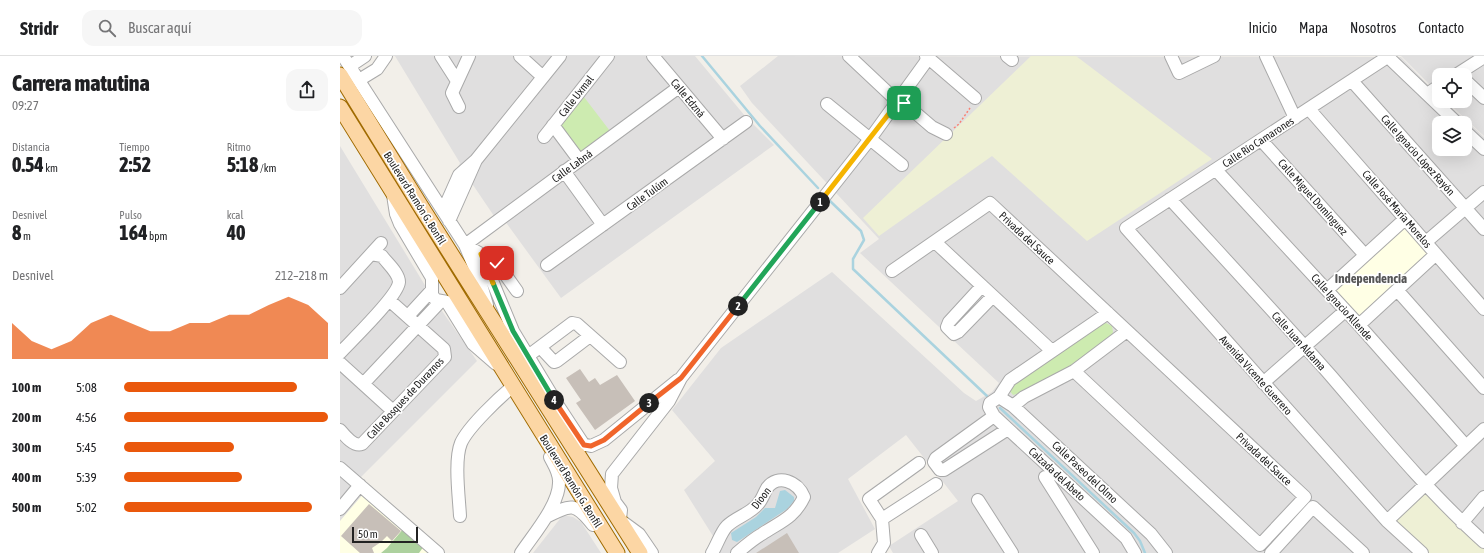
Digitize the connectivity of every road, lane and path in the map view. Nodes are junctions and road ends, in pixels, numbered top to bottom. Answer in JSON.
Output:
{"nodes":[{"id":1,"x":365,"y":56,"type":"edge"},
{"id":2,"x":386,"y":56,"type":"edge"},
{"id":3,"x":441,"y":56,"type":"edge"},
{"id":4,"x":469,"y":56,"type":"edge"},
{"id":5,"x":520,"y":56,"type":"edge"},
{"id":6,"x":560,"y":56,"type":"edge"},
{"id":7,"x":608,"y":56,"type":"edge"},
{"id":8,"x":653,"y":56,"type":"edge"},
{"id":9,"x":849,"y":56,"type":"edge"},
{"id":10,"x":927,"y":56,"type":"edge"},
{"id":11,"x":1171,"y":56,"type":"edge"},
{"id":12,"x":1214,"y":56,"type":"edge"},
{"id":13,"x":1266,"y":56,"type":"edge"},
{"id":14,"x":1388,"y":57,"type":"edge"},
{"id":15,"x":1484,"y":57,"type":"edge"},
{"id":16,"x":344,"y":66,"type":"edge"},
{"id":17,"x":1470,"y":68,"type":"edge"},
{"id":18,"x":543,"y":77,"type":"junction"},
{"id":19,"x":359,"y":80,"type":"junction"},
{"id":20,"x":457,"y":81,"type":"junction"},
{"id":21,"x":1352,"y":81,"type":"junction"},
{"id":22,"x":679,"y":87,"type":"junction"},
{"id":23,"x":1472,"y":87,"type":"edge"},
{"id":24,"x":1432,"y":91,"type":"edge"},
{"id":25,"x":1427,"y":94,"type":"junction"},
{"id":26,"x":975,"y":98,"type":"joint"},
{"id":27,"x":1484,"y":98,"type":"edge"},
{"id":28,"x":898,"y":102,"type":"junction"},
{"id":29,"x":828,"y":104,"type":"dead end"},
{"id":30,"x":340,"y":107,"type":"edge"},
{"id":31,"x":459,"y":107,"type":"dead end"},
{"id":32,"x":1309,"y":109,"type":"junction"},
{"id":33,"x":1450,"y":116,"type":"edge"},
{"id":34,"x":1295,"y":118,"type":"junction"},
{"id":35,"x":746,"y":122,"type":"dead end"},
{"id":36,"x":553,"y":125,"type":"junction"},
{"id":37,"x":946,"y":134,"type":"joint"},
{"id":38,"x":544,"y":136,"type":"dead end"},
{"id":39,"x":1472,"y":138,"type":"edge"},
{"id":40,"x":723,"y":139,"type":"junction"},
{"id":41,"x":870,"y":139,"type":"junction"},
{"id":42,"x":1261,"y":140,"type":"junction"},
{"id":43,"x":1484,"y":149,"type":"edge"},
{"id":44,"x":579,"y":160,"type":"junction"},
{"id":45,"x":902,"y":165,"type":"dead end"},
{"id":46,"x":1216,"y":170,"type":"junction"},
{"id":47,"x":564,"y":172,"type":"junction"},
{"id":48,"x":392,"y":190,"type":"junction"},
{"id":49,"x":1484,"y":192,"type":"edge"},
{"id":50,"x":1170,"y":199,"type":"junction"},
{"id":51,"x":1466,"y":208,"type":"junction"},
{"id":52,"x":446,"y":216,"type":"junction"},
{"id":53,"x":1405,"y":219,"type":"junction"},
{"id":54,"x":603,"y":224,"type":"junction"},
{"id":55,"x":1126,"y":228,"type":"joint"},
{"id":56,"x":1484,"y":229,"type":"edge"},
{"id":57,"x":935,"y":242,"type":"junction"},
{"id":58,"x":1426,"y":242,"type":"junction"},
{"id":59,"x":381,"y":243,"type":"dead end"},
{"id":60,"x":464,"y":245,"type":"junction"},
{"id":61,"x":371,"y":254,"type":"junction"},
{"id":62,"x":481,"y":254,"type":"junction"},
{"id":63,"x":1436,"y":254,"type":"junction"},
{"id":64,"x":1365,"y":255,"type":"junction"},
{"id":65,"x":547,"y":265,"type":"dead end"},
{"id":66,"x":892,"y":271,"type":"dead end"},
{"id":67,"x":982,"y":286,"type":"junction"},
{"id":68,"x":340,"y":288,"type":"edge"},
{"id":69,"x":1327,"y":290,"type":"junction"},
{"id":70,"x":1397,"y":290,"type":"junction"},
{"id":71,"x":517,"y":292,"type":"dead end"},
{"id":72,"x":428,"y":294,"type":"junction"},
{"id":73,"x":993,"y":296,"type":"junction"},
{"id":74,"x":389,"y":300,"type":"junction"},
{"id":75,"x":437,"y":304,"type":"junction"},
{"id":76,"x":1484,"y":309,"type":"edge"},
{"id":77,"x":1345,"y":311,"type":"junction"},
{"id":78,"x":1108,"y":313,"type":"junction"},
{"id":79,"x":408,"y":316,"type":"junction"},
{"id":80,"x":492,"y":319,"type":"junction"},
{"id":81,"x":417,"y":325,"type":"junction"},
{"id":82,"x":1359,"y":325,"type":"junction"},
{"id":83,"x":1127,"y":331,"type":"junction"},
{"id":84,"x":590,"y":336,"type":"junction"},
{"id":85,"x":1304,"y":346,"type":"junction"},
{"id":86,"x":540,"y":347,"type":"junction"},
{"id":87,"x":1052,"y":351,"type":"junction"},
{"id":88,"x":340,"y":353,"type":"edge"},
{"id":89,"x":528,"y":356,"type":"junction"},
{"id":90,"x":620,"y":362,"type":"dead end"},
{"id":91,"x":340,"y":363,"type":"edge"},
{"id":92,"x":501,"y":368,"type":"junction"},
{"id":93,"x":1074,"y":371,"type":"junction"},
{"id":94,"x":681,"y":378,"type":"junction"},
{"id":95,"x":1263,"y":383,"type":"junction"},
{"id":96,"x":363,"y":384,"type":"junction"},
{"id":97,"x":512,"y":386,"type":"junction"},
{"id":98,"x":1484,"y":388,"type":"edge"},
{"id":99,"x":999,"y":397,"type":"junction"},
{"id":100,"x":1013,"y":406,"type":"junction"},
{"id":101,"x":393,"y":411,"type":"junction"},
{"id":102,"x":531,"y":416,"type":"junction"},
{"id":103,"x":994,"y":416,"type":"junction"},
{"id":104,"x":561,"y":427,"type":"junction"},
{"id":105,"x":1008,"y":429,"type":"junction"},
{"id":106,"x":1484,"y":429,"type":"edge"},
{"id":107,"x":340,"y":430,"type":"edge"},
{"id":108,"x":584,"y":445,"type":"junction"},
{"id":109,"x":1466,"y":446,"type":"junction"},
{"id":110,"x":919,"y":463,"type":"dead end"},
{"id":111,"x":340,"y":468,"type":"edge"},
{"id":112,"x":1045,"y":477,"type":"dead end"},
{"id":113,"x":936,"y":484,"type":"dead end"},
{"id":114,"x":1426,"y":484,"type":"junction"},
{"id":115,"x":360,"y":485,"type":"junction"},
{"id":116,"x":1484,"y":498,"type":"edge"},
{"id":117,"x":978,"y":500,"type":"dead end"},
{"id":118,"x":340,"y":509,"type":"edge"},
{"id":119,"x":460,"y":516,"type":"dead end"},
{"id":120,"x":546,"y":516,"type":"junction"},
{"id":121,"x":882,"y":519,"type":"junction"},
{"id":122,"x":620,"y":520,"type":"junction"},
{"id":123,"x":1387,"y":521,"type":"junction"},
{"id":124,"x":1462,"y":523,"type":"junction"},
{"id":125,"x":1151,"y":534,"type":"junction"},
{"id":126,"x":921,"y":536,"type":"dead end"},
{"id":127,"x":719,"y":541,"type":"junction"},
{"id":128,"x":1484,"y":542,"type":"edge"},
{"id":129,"x":438,"y":553,"type":"edge"},
{"id":130,"x":521,"y":553,"type":"edge"},
{"id":131,"x":615,"y":553,"type":"edge"},
{"id":132,"x":640,"y":553,"type":"edge"},
{"id":133,"x":652,"y":553,"type":"edge"},
{"id":134,"x":712,"y":553,"type":"edge"},
{"id":135,"x":724,"y":553,"type":"edge"},
{"id":136,"x":737,"y":553,"type":"edge"},
{"id":137,"x":878,"y":553,"type":"edge"},
{"id":138,"x":932,"y":553,"type":"edge"},
{"id":139,"x":1012,"y":553,"type":"edge"},
{"id":140,"x":1093,"y":553,"type":"edge"},
{"id":141,"x":1135,"y":553,"type":"edge"},
{"id":142,"x":1158,"y":553,"type":"edge"},
{"id":143,"x":1166,"y":553,"type":"edge"},
{"id":144,"x":1271,"y":553,"type":"edge"},
{"id":145,"x":1362,"y":553,"type":"edge"},
{"id":146,"x":1422,"y":553,"type":"edge"}],
"edges":[{"from":1,"to":16,"type":"street"},
{"from":2,"to":19,"type":"street"},
{"from":3,"to":20,"type":"street"},
{"from":4,"to":20,"type":"street"},
{"from":5,"to":18,"type":"street"},
{"from":6,"to":18,"type":"street"},
{"from":7,"to":36,"type":"street","name":"Calle Uxmal"},
{"from":8,"to":22,"type":"street","name":"Calle Edzná"},
{"from":9,"to":28,"type":"street"},
{"from":10,"to":26,"type":"street"},
{"from":10,"to":28,"type":"street"},
{"from":11,"to":12,"type":"street"},
{"from":13,"to":34,"type":"street"},
{"from":14,"to":21,"type":"street","name":"Calle Río Camarones"},
{"from":14,"to":25,"type":"street"},
{"from":15,"to":17,"type":"street"},
{"from":16,"to":19,"type":"street","name":"Boulevard Ramón G. Bonfil"},
{"from":16,"to":80,"type":"main road","name":"Boulevard Ramón G. Bonfil"},
{"from":18,"to":52,"type":"street"},
{"from":19,"to":52,"type":"street","name":"Boulevard Ramón G. Bonfil"},
{"from":20,"to":31,"type":"street"},
{"from":21,"to":32,"type":"street","name":"Calle Río Camarones"},
{"from":21,"to":51,"type":"street","name":"Calle Ignacio López Rayón"},
{"from":22,"to":40,"type":"street","name":"Calle Edzná"},
{"from":22,"to":44,"type":"street","name":"Calle Labná"},
{"from":23,"to":27,"type":"street"},
{"from":24,"to":25,"type":"street"},
{"from":25,"to":33,"type":"street"},
{"from":26,"to":37,"type":"path"},
{"from":28,"to":37,"type":"street"},
{"from":28,"to":41,"type":"street"},
{"from":29,"to":41,"type":"street"},
{"from":30,"to":48,"type":"main road","name":"Boulevard Ramón G. Bonfil"},
{"from":32,"to":34,"type":"street","name":"Calle Río Camarones"},
{"from":32,"to":53,"type":"street","name":"Calle José María Morelos"},
{"from":34,"to":42,"type":"street","name":"Calle Río Camarones"},
{"from":35,"to":40,"type":"street","name":"Calle Tulúm"},
{"from":36,"to":38,"type":"street","name":"Calle Uxmal"},
{"from":36,"to":44,"type":"street"},
{"from":39,"to":43,"type":"street"},
{"from":40,"to":54,"type":"street","name":"Calle Tulúm"},
{"from":41,"to":45,"type":"street"},
{"from":41,"to":94,"type":"street"},
{"from":42,"to":46,"type":"street","name":"Calle Río Camarones"},
{"from":42,"to":64,"type":"street","name":"Calle Miguel Domínguez"},
{"from":44,"to":47,"type":"street","name":"Calle Labná"},
{"from":46,"to":50,"type":"street","name":"Calle Río Camarones"},
{"from":46,"to":69,"type":"street","name":"Calle Ignacio Allende"},
{"from":47,"to":54,"type":"street"},
{"from":47,"to":60,"type":"street","name":"Calle Labná"},
{"from":48,"to":72,"type":"street","name":"Boulevard Ramón G. Bonfil"},
{"from":48,"to":92,"type":"main road","name":"Boulevard Ramón G. Bonfil"},
{"from":49,"to":51,"type":"street"},
{"from":50,"to":55,"type":"street","name":"Calle Río Camarones"},
{"from":50,"to":85,"type":"street","name":"Calle Juan Aldama"},
{"from":51,"to":56,"type":"street","name":"Calle Ignacio López Rayón"},
{"from":51,"to":58,"type":"street"},
{"from":52,"to":60,"type":"street","name":"Boulevard Ramón G. Bonfil"},
{"from":53,"to":58,"type":"street","name":"Calle José María Morelos"},
{"from":53,"to":64,"type":"street"},
{"from":54,"to":65,"type":"street","name":"Calle Tulúm"},
{"from":55,"to":95,"type":"street","name":"Avenida Vicente Guerrero"},
{"from":57,"to":66,"type":"street"},
{"from":57,"to":67,"type":"street"},
{"from":57,"to":78,"type":"street","name":"Privada del Sauce"},
{"from":58,"to":63,"type":"street","name":"Calle José María Morelos"},
{"from":59,"to":61,"type":"street"},
{"from":60,"to":62,"type":"street","name":"Boulevard Ramón G. Bonfil"},
{"from":60,"to":80,"type":"street","name":"Boulevard Ramón G. Bonfil"},
{"from":61,"to":68,"type":"street"},
{"from":61,"to":74,"type":"street"},
{"from":62,"to":71,"type":"street","name":"Boulevard Ramón G. Bonfil"},
{"from":62,"to":89,"type":"street"},
{"from":63,"to":70,"type":"street"},
{"from":63,"to":76,"type":"street","name":"Calle José María Morelos"},
{"from":64,"to":69,"type":"street"},
{"from":67,"to":73,"type":"street"},
{"from":67,"to":73,"type":"street"},
{"from":69,"to":77,"type":"street","name":"Calle Ignacio Allende"},
{"from":70,"to":82,"type":"street"},
{"from":70,"to":98,"type":"street"},
{"from":72,"to":75,"type":"street","name":"Boulevard Ramón G. Bonfil"},
{"from":72,"to":79,"type":"street"},
{"from":73,"to":87,"type":"street"},
{"from":74,"to":79,"type":"street","name":"Calle Bosques de Duraznos"},
{"from":74,"to":88,"type":"street"},
{"from":75,"to":81,"type":"street"},
{"from":75,"to":92,"type":"street","name":"Boulevard Ramón G. Bonfil"},
{"from":77,"to":82,"type":"street","name":"Calle Ignacio Allende"},
{"from":77,"to":85,"type":"street"},
{"from":78,"to":83,"type":"street","name":"Privada del Sauce"},
{"from":78,"to":87,"type":"street"},
{"from":79,"to":81,"type":"street","name":"Calle Bosques de Duraznos"},
{"from":80,"to":104,"type":"main road","name":"Boulevard Ramón G. Bonfil"},
{"from":81,"to":96,"type":"street"},
{"from":81,"to":101,"type":"street","name":"Calle Bosques de Duraznos"},
{"from":82,"to":109,"type":"street","name":"Calle Ignacio Allende"},
{"from":83,"to":93,"type":"street"},
{"from":83,"to":93,"type":"street","name":"Privada del Sauce"},
{"from":84,"to":86,"type":"street"},
{"from":84,"to":86,"type":"street"},
{"from":84,"to":90,"type":"street"},
{"from":85,"to":95,"type":"street"},
{"from":85,"to":114,"type":"street","name":"Calle Juan Aldama"},
{"from":86,"to":89,"type":"street"},
{"from":87,"to":99,"type":"street"},
{"from":89,"to":108,"type":"street"},
{"from":91,"to":96,"type":"street"},
{"from":92,"to":97,"type":"main road","name":"Boulevard Ramón G. Bonfil"},
{"from":93,"to":100,"type":"street"},
{"from":94,"to":108,"type":"street"},
{"from":94,"to":122,"type":"street"},
{"from":95,"to":123,"type":"street","name":"Avenida Vicente Guerrero"},
{"from":96,"to":101,"type":"street"},
{"from":97,"to":102,"type":"main road","name":"Boulevard Ramón G. Bonfil"},
{"from":97,"to":119,"type":"street"},
{"from":99,"to":100,"type":"street","name":"Calle Paseo del Olmo"},
{"from":99,"to":103,"type":"street"},
{"from":100,"to":125,"type":"street","name":"Calle Paseo del Olmo"},
{"from":101,"to":107,"type":"street","name":"Calle Bosques de Duraznos"},
{"from":102,"to":120,"type":"street"},
{"from":102,"to":131,"type":"main road","name":"Boulevard Ramón G. Bonfil"},
{"from":103,"to":105,"type":"street","name":"Calzada del Abeto"},
{"from":103,"to":105,"type":"street"},
{"from":104,"to":108,"type":"street"},
{"from":104,"to":122,"type":"main road","name":"Boulevard Ramón G. Bonfil"},
{"from":105,"to":141,"type":"street","name":"Calzada del Abeto"},
{"from":106,"to":109,"type":"street"},
{"from":109,"to":114,"type":"street"},
{"from":110,"to":121,"type":"street"},
{"from":111,"to":115,"type":"street"},
{"from":112,"to":140,"type":"street"},
{"from":113,"to":121,"type":"street"},
{"from":114,"to":123,"type":"street"},
{"from":114,"to":124,"type":"street","name":"Calle Juan Aldama"},
{"from":115,"to":118,"type":"street"},
{"from":115,"to":129,"type":"street"},
{"from":116,"to":124,"type":"street"},
{"from":117,"to":139,"type":"street"},
{"from":120,"to":130,"type":"street"},
{"from":120,"to":131,"type":"street"},
{"from":121,"to":137,"type":"street"},
{"from":122,"to":132,"type":"main road","name":"Boulevard Ramón G. Bonfil"},
{"from":122,"to":133,"type":"street","name":"Boulevard Ramón G. Bonfil"},
{"from":123,"to":146,"type":"street","name":"Avenida Vicente Guerrero"},
{"from":124,"to":128,"type":"street","name":"Calle Juan Aldama"},
{"from":125,"to":142,"type":"street"},
{"from":125,"to":143,"type":"street","name":"Calle Paseo del Olmo"},
{"from":126,"to":138,"type":"street"},
{"from":127,"to":134,"type":"street","name":"Dioon"},
{"from":127,"to":135,"type":"street"},
{"from":127,"to":136,"type":"street","name":"Dioon"},
{"from":144,"to":145,"type":"street"}]}
